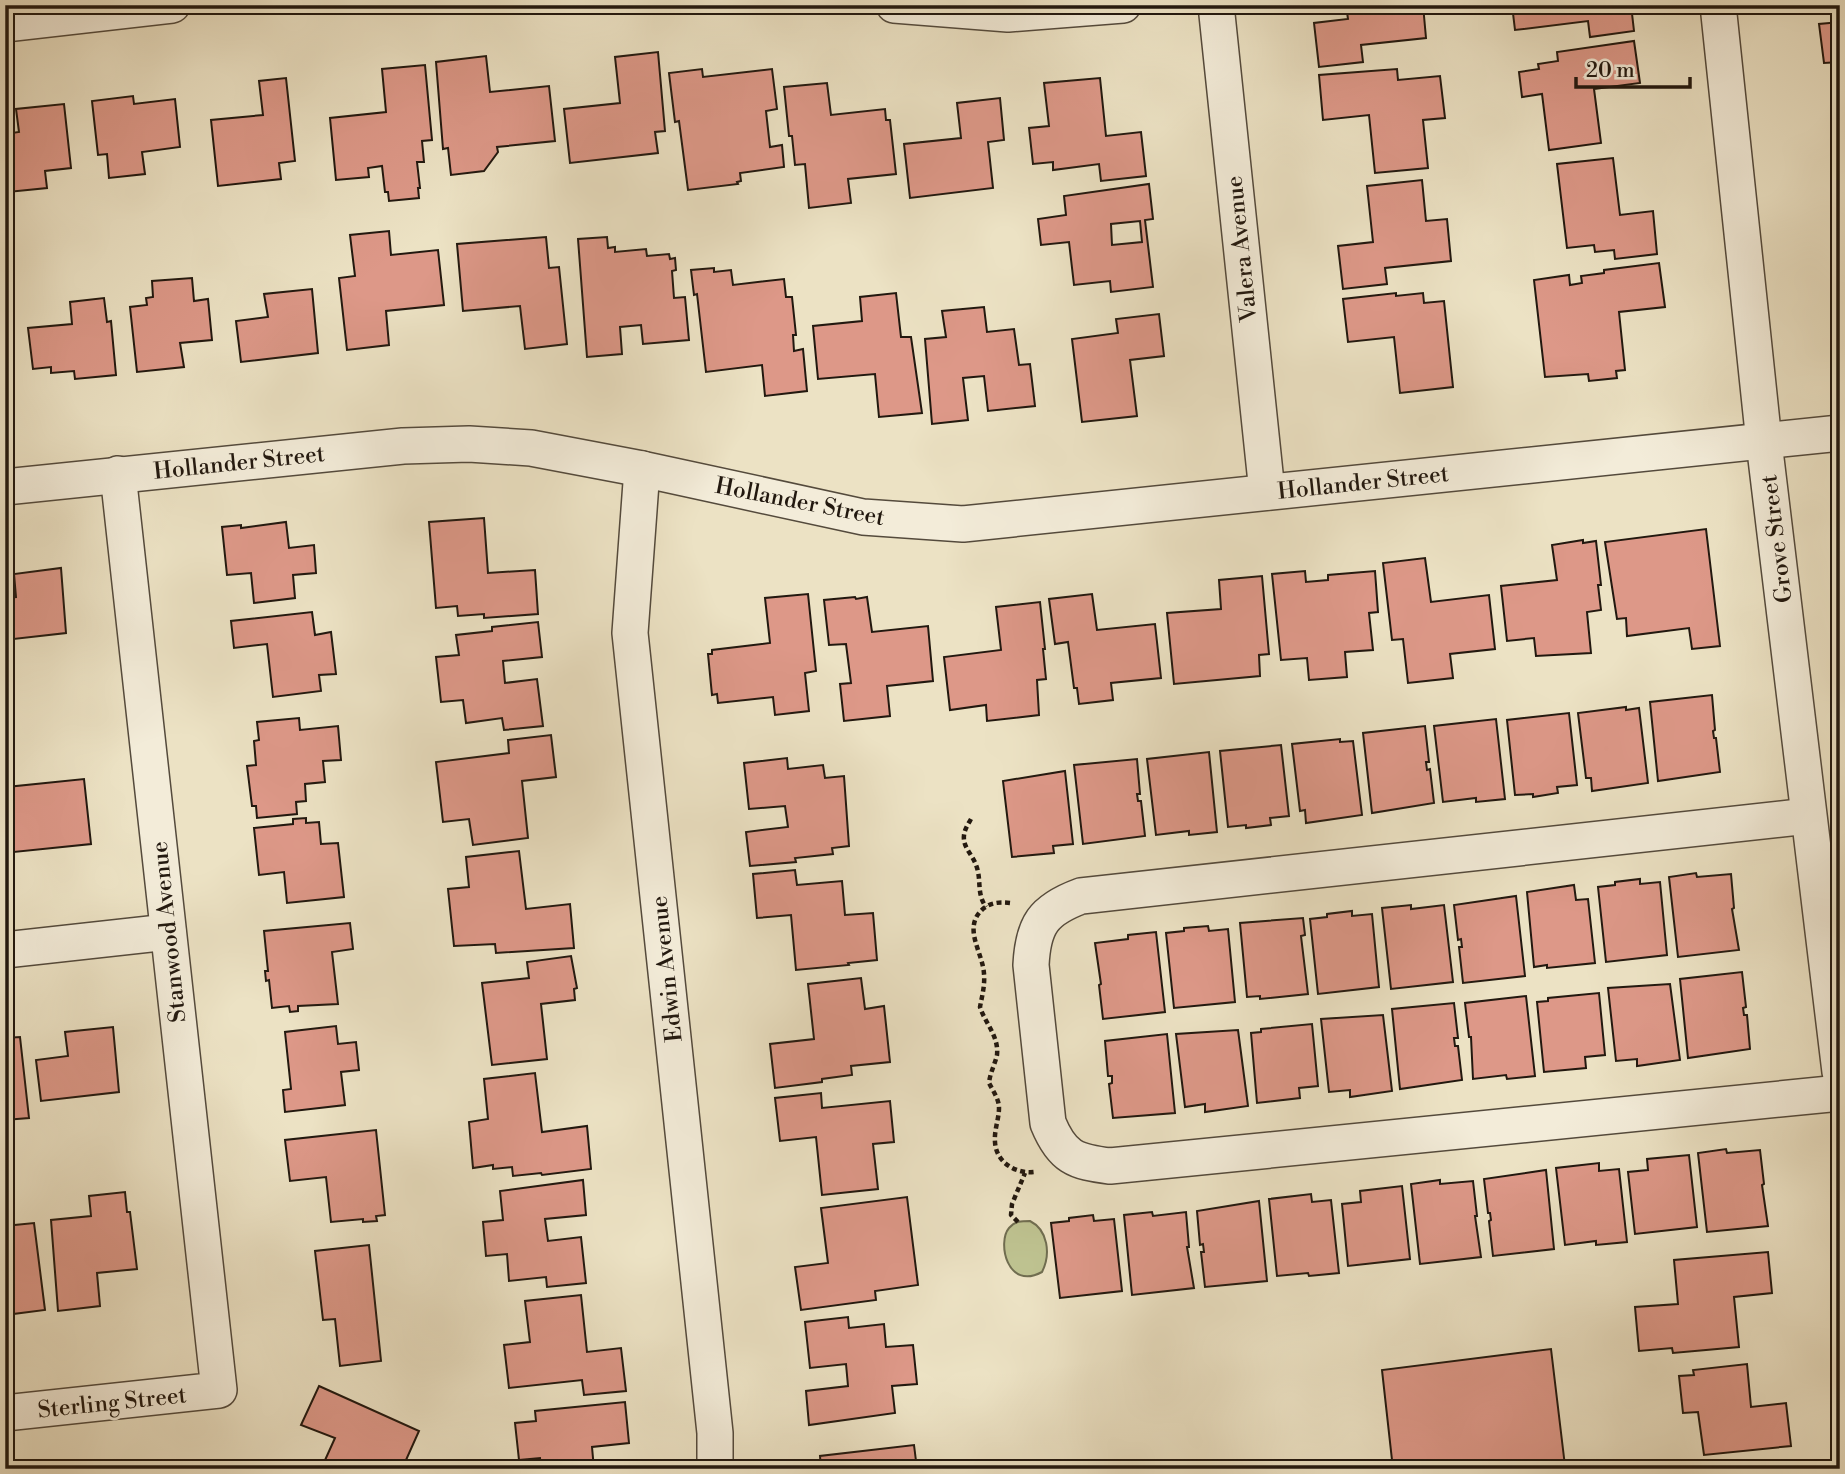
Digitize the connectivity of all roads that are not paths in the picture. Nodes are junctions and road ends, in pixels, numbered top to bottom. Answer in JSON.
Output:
{"nodes":[{"id":1,"x":172,"y":5,"type":"edge"},
{"id":2,"x":894,"y":5,"type":"edge"},
{"id":3,"x":1123,"y":5,"type":"edge"},
{"id":4,"x":1216,"y":5,"type":"edge"},
{"id":5,"x":1718,"y":5,"type":"edge"},
{"id":6,"x":5,"y":24,"type":"edge"},
{"id":7,"x":1840,"y":433,"type":"edge"},
{"id":8,"x":1765,"y":442,"type":"junction"},
{"id":9,"x":642,"y":469,"type":"junction"},
{"id":10,"x":118,"y":474,"type":"junction"},
{"id":11,"x":5,"y":487,"type":"edge"},
{"id":12,"x":1267,"y":492,"type":"junction"},
{"id":13,"x":1808,"y":816,"type":"junction"},
{"id":14,"x":168,"y":932,"type":"junction"},
{"id":15,"x":5,"y":950,"type":"edge"},
{"id":16,"x":1840,"y":1072,"type":"edge"},
{"id":17,"x":1840,"y":1093,"type":"edge"},
{"id":18,"x":219,"y":1390,"type":"joint"},
{"id":19,"x":5,"y":1413,"type":"edge"},
{"id":20,"x":715,"y":1469,"type":"edge"}],
"edges":[{"from":1,"to":6,"type":"street"},
{"from":2,"to":3,"type":"street"},
{"from":4,"to":12,"type":"street","name":"Valera Avenue"},
{"from":5,"to":8,"type":"street","name":"Grove Street"},
{"from":7,"to":8,"type":"street","name":"Hollander Street"},
{"from":8,"to":12,"type":"street","name":"Hollander Street"},
{"from":8,"to":13,"type":"street","name":"Grove Street"},
{"from":9,"to":10,"type":"street","name":"Hollander Street"},
{"from":9,"to":12,"type":"street","name":"Hollander Street"},
{"from":9,"to":20,"type":"street","name":"Edwin Avenue"},
{"from":10,"to":11,"type":"street","name":"Hollander Street"},
{"from":10,"to":14,"type":"street","name":"Stanwood Avenue"},
{"from":13,"to":16,"type":"street","name":"Grove Street"},
{"from":13,"to":17,"type":"street"},
{"from":14,"to":15,"type":"street"},
{"from":14,"to":18,"type":"street","name":"Stanwood Avenue"},
{"from":18,"to":19,"type":"street","name":"Sterling Street"}]}
